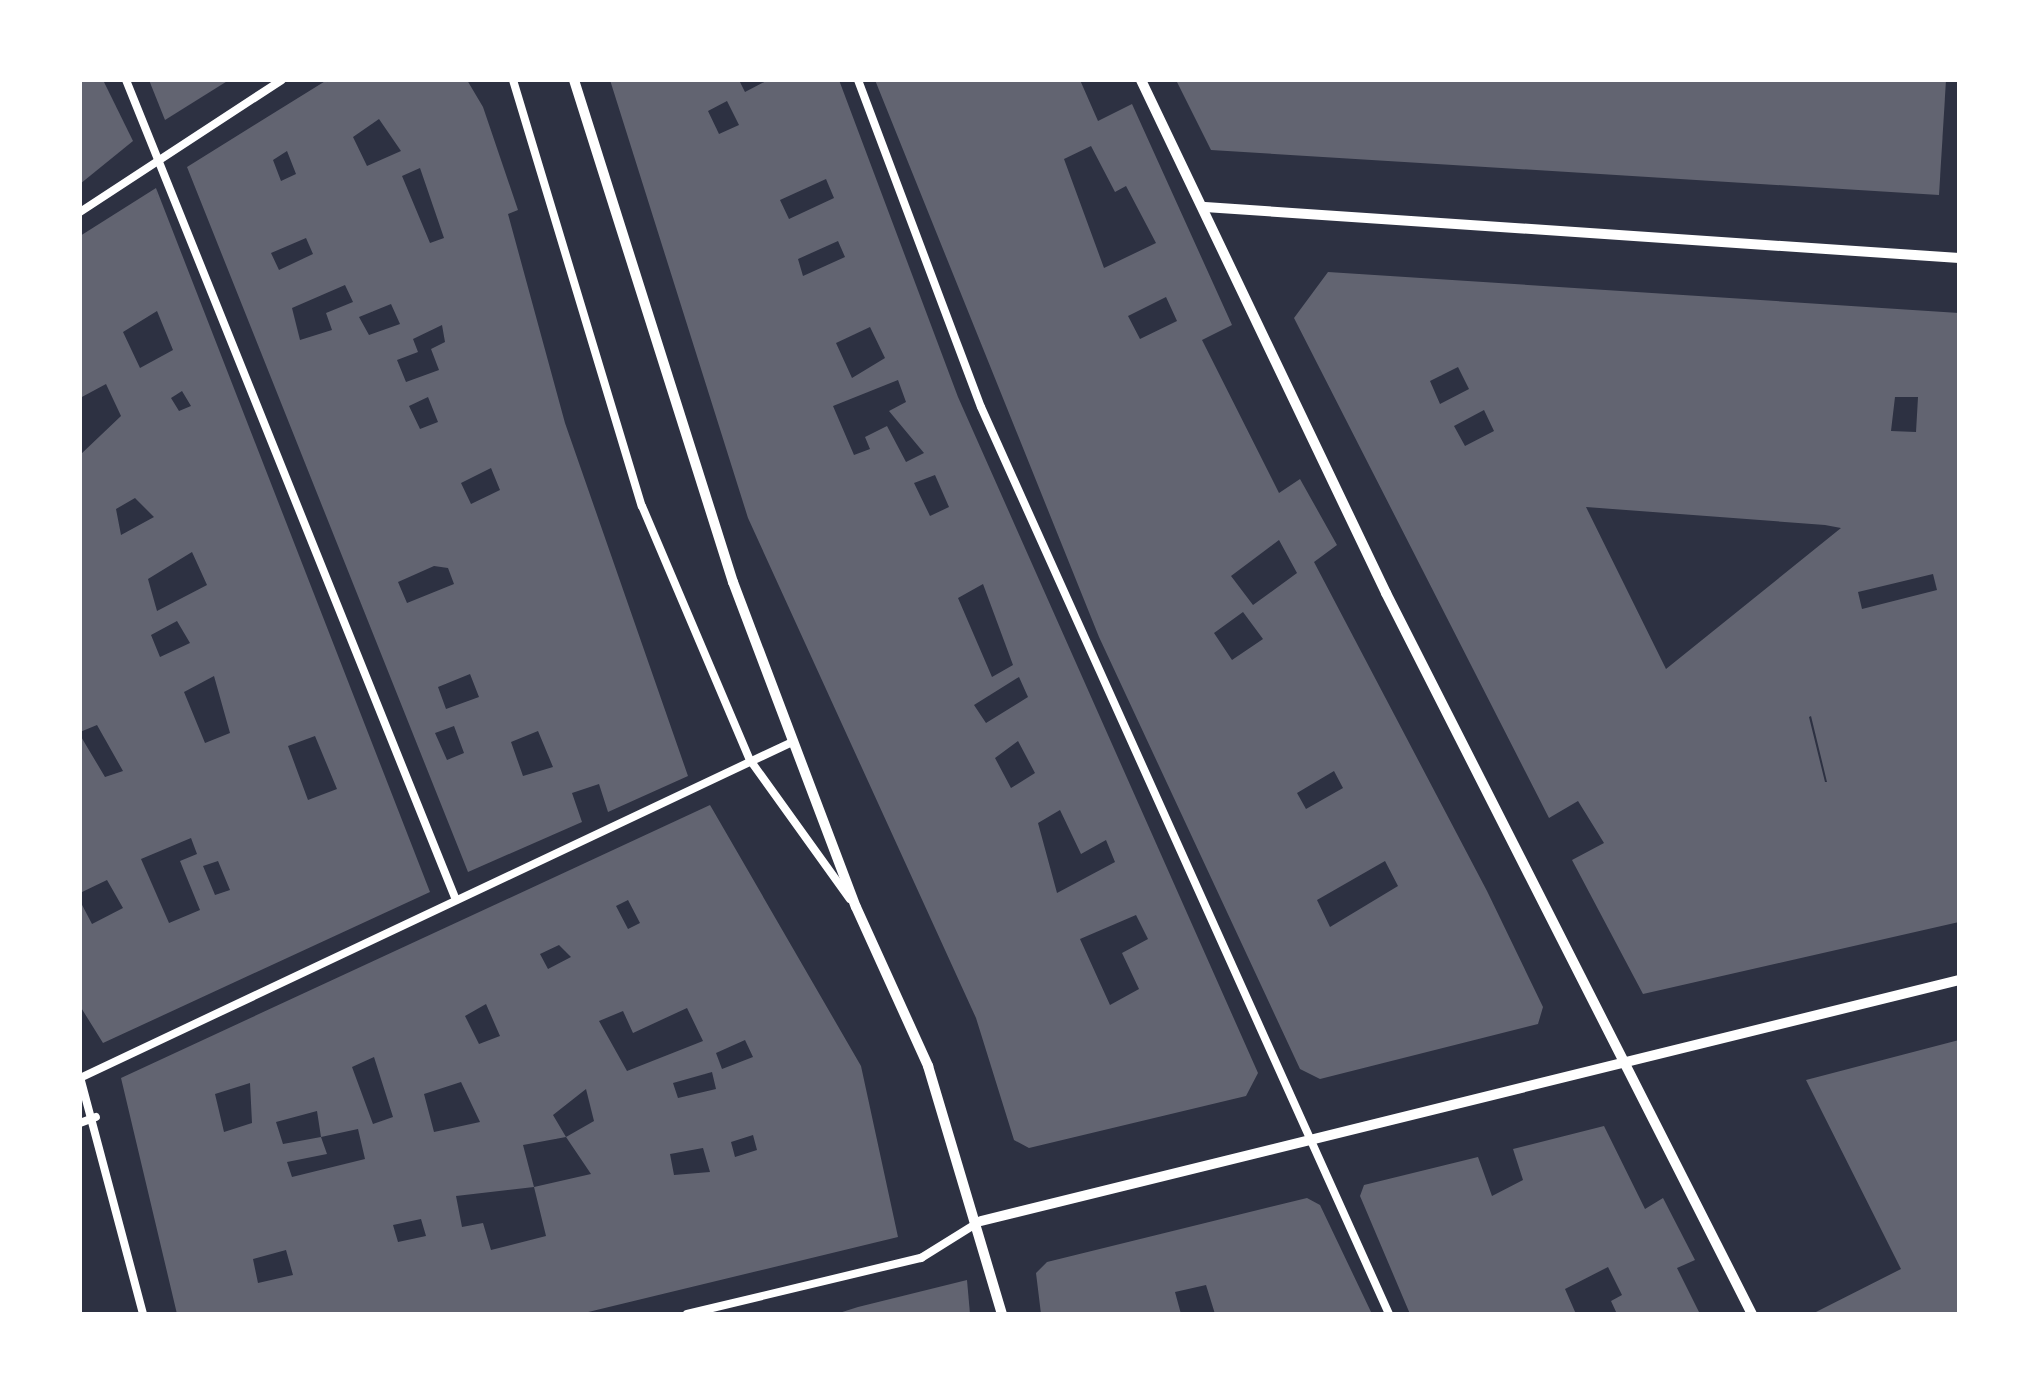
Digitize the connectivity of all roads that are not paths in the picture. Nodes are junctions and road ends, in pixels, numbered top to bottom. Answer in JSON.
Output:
{"nodes":[{"id":1,"x":126,"y":80,"type":"edge"},
{"id":2,"x":282,"y":80,"type":"edge"},
{"id":3,"x":512,"y":80,"type":"edge"},
{"id":4,"x":574,"y":80,"type":"edge"},
{"id":5,"x":858,"y":80,"type":"edge"},
{"id":6,"x":1141,"y":80,"type":"edge"},
{"id":7,"x":158,"y":160,"type":"junction"},
{"id":8,"x":1205,"y":208,"type":"junction"},
{"id":9,"x":80,"y":212,"type":"edge"},
{"id":10,"x":1959,"y":258,"type":"edge"},
{"id":11,"x":790,"y":743,"type":"junction"},
{"id":12,"x":750,"y":760,"type":"junction"},
{"id":13,"x":456,"y":900,"type":"junction"},
{"id":14,"x":856,"y":907,"type":"junction"},
{"id":15,"x":1959,"y":980,"type":"edge"},
{"id":16,"x":1626,"y":1065,"type":"junction"},
{"id":17,"x":80,"y":1077,"type":"edge"},
{"id":18,"x":96,"y":1117,"type":"junction"},
{"id":19,"x":80,"y":1124,"type":"edge"},
{"id":20,"x":1308,"y":1141,"type":"junction"},
{"id":21,"x":981,"y":1221,"type":"junction"},
{"id":22,"x":143,"y":1314,"type":"edge"},
{"id":23,"x":687,"y":1314,"type":"edge"},
{"id":24,"x":1002,"y":1314,"type":"edge"},
{"id":25,"x":1389,"y":1314,"type":"edge"},
{"id":26,"x":1752,"y":1314,"type":"edge"}],
"edges":[{"from":1,"to":7,"type":"lane"},
{"from":2,"to":7,"type":"lane"},
{"from":3,"to":12,"type":"lane"},
{"from":4,"to":11,"type":"street"},
{"from":5,"to":20,"type":"lane"},
{"from":6,"to":8,"type":"street"},
{"from":7,"to":9,"type":"lane"},
{"from":7,"to":13,"type":"lane"},
{"from":8,"to":10,"type":"street"},
{"from":8,"to":16,"type":"street"},
{"from":11,"to":12,"type":"lane"},
{"from":11,"to":14,"type":"street"},
{"from":12,"to":13,"type":"lane"},
{"from":12,"to":14,"type":"lane"},
{"from":13,"to":17,"type":"lane"},
{"from":14,"to":21,"type":"street"},
{"from":15,"to":16,"type":"street"},
{"from":16,"to":20,"type":"street"},
{"from":16,"to":26,"type":"street"},
{"from":17,"to":18,"type":"lane"},
{"from":18,"to":19,"type":"lane"},
{"from":18,"to":22,"type":"lane"},
{"from":20,"to":21,"type":"street"},
{"from":20,"to":25,"type":"lane"},
{"from":21,"to":23,"type":"lane"},
{"from":21,"to":24,"type":"street"}]}
